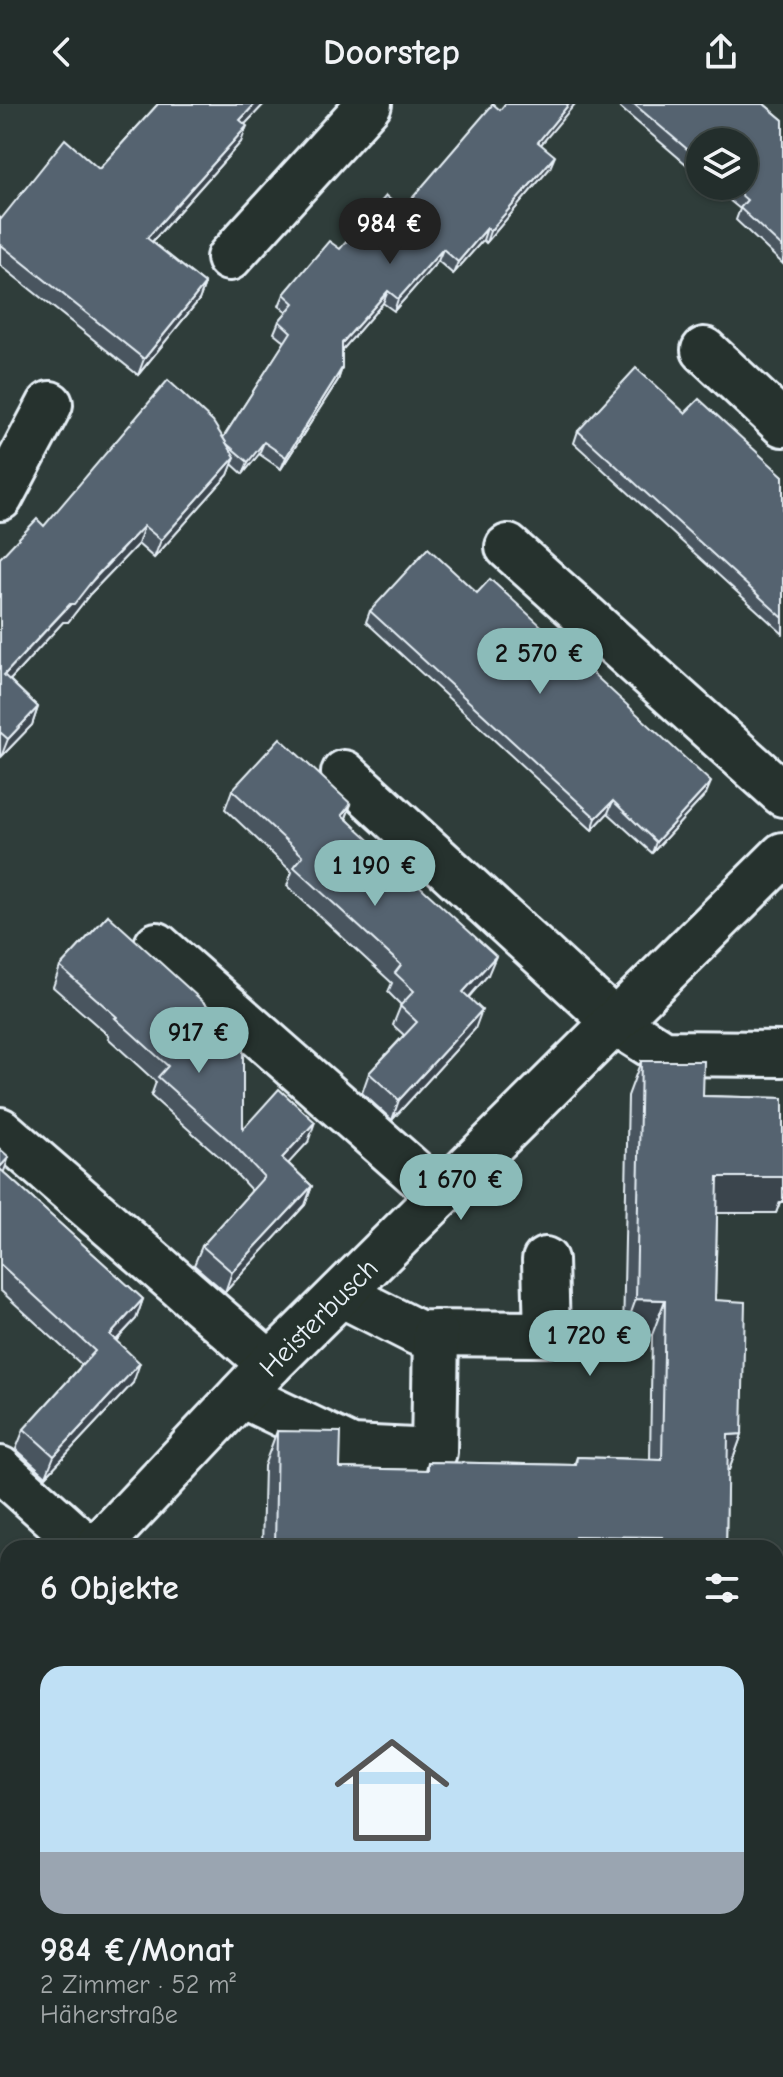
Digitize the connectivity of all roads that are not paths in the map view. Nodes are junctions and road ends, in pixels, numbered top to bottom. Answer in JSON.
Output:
{"nodes":[{"id":1,"x":369,"y":104,"type":"edge"},
{"id":2,"x":229,"y":258,"type":"dead end"},
{"id":3,"x":704,"y":350,"type":"dead end"},
{"id":4,"x":50,"y":404,"type":"dead end"},
{"id":5,"x":783,"y":424,"type":"edge"},
{"id":6,"x":0,"y":498,"type":"edge"},
{"id":7,"x":508,"y":547,"type":"dead end"},
{"id":8,"x":344,"y":773,"type":"dead end"},
{"id":9,"x":783,"y":794,"type":"edge"},
{"id":10,"x":783,"y":855,"type":"edge"},
{"id":11,"x":157,"y":945,"type":"dead end"},
{"id":12,"x":615,"y":1022,"type":"junction"},
{"id":13,"x":783,"y":1054,"type":"edge"},
{"id":14,"x":0,"y":1130,"type":"edge"},
{"id":15,"x":440,"y":1195,"type":"junction"},
{"id":16,"x":545,"y":1260,"type":"dead end"},
{"id":17,"x":341,"y":1294,"type":"junction"},
{"id":18,"x":436,"y":1333,"type":"junction"},
{"id":19,"x":270,"y":1364,"type":"junction"},
{"id":20,"x":241,"y":1395,"type":"junction"},
{"id":21,"x":0,"y":1469,"type":"edge"},
{"id":22,"x":79,"y":1540,"type":"edge"},
{"id":23,"x":105,"y":1540,"type":"edge"}],
"edges":[{"from":1,"to":2,"type":"street"},
{"from":3,"to":5,"type":"street"},
{"from":4,"to":6,"type":"street"},
{"from":7,"to":9,"type":"street"},
{"from":8,"to":12,"type":"street"},
{"from":10,"to":12,"type":"street","name":"Heisterbusch"},
{"from":11,"to":15,"type":"street"},
{"from":12,"to":13,"type":"street"},
{"from":12,"to":15,"type":"street","name":"Heisterbusch"},
{"from":14,"to":19,"type":"street"},
{"from":15,"to":17,"type":"street","name":"Heisterbusch"},
{"from":16,"to":18,"type":"street"},
{"from":17,"to":18,"type":"street"},
{"from":17,"to":19,"type":"street","name":"Heisterbusch"},
{"from":18,"to":20,"type":"street"},
{"from":19,"to":20,"type":"street","name":"Heisterbusch"},
{"from":20,"to":23,"type":"street","name":"Heisterbusch"},
{"from":21,"to":22,"type":"street"}]}
